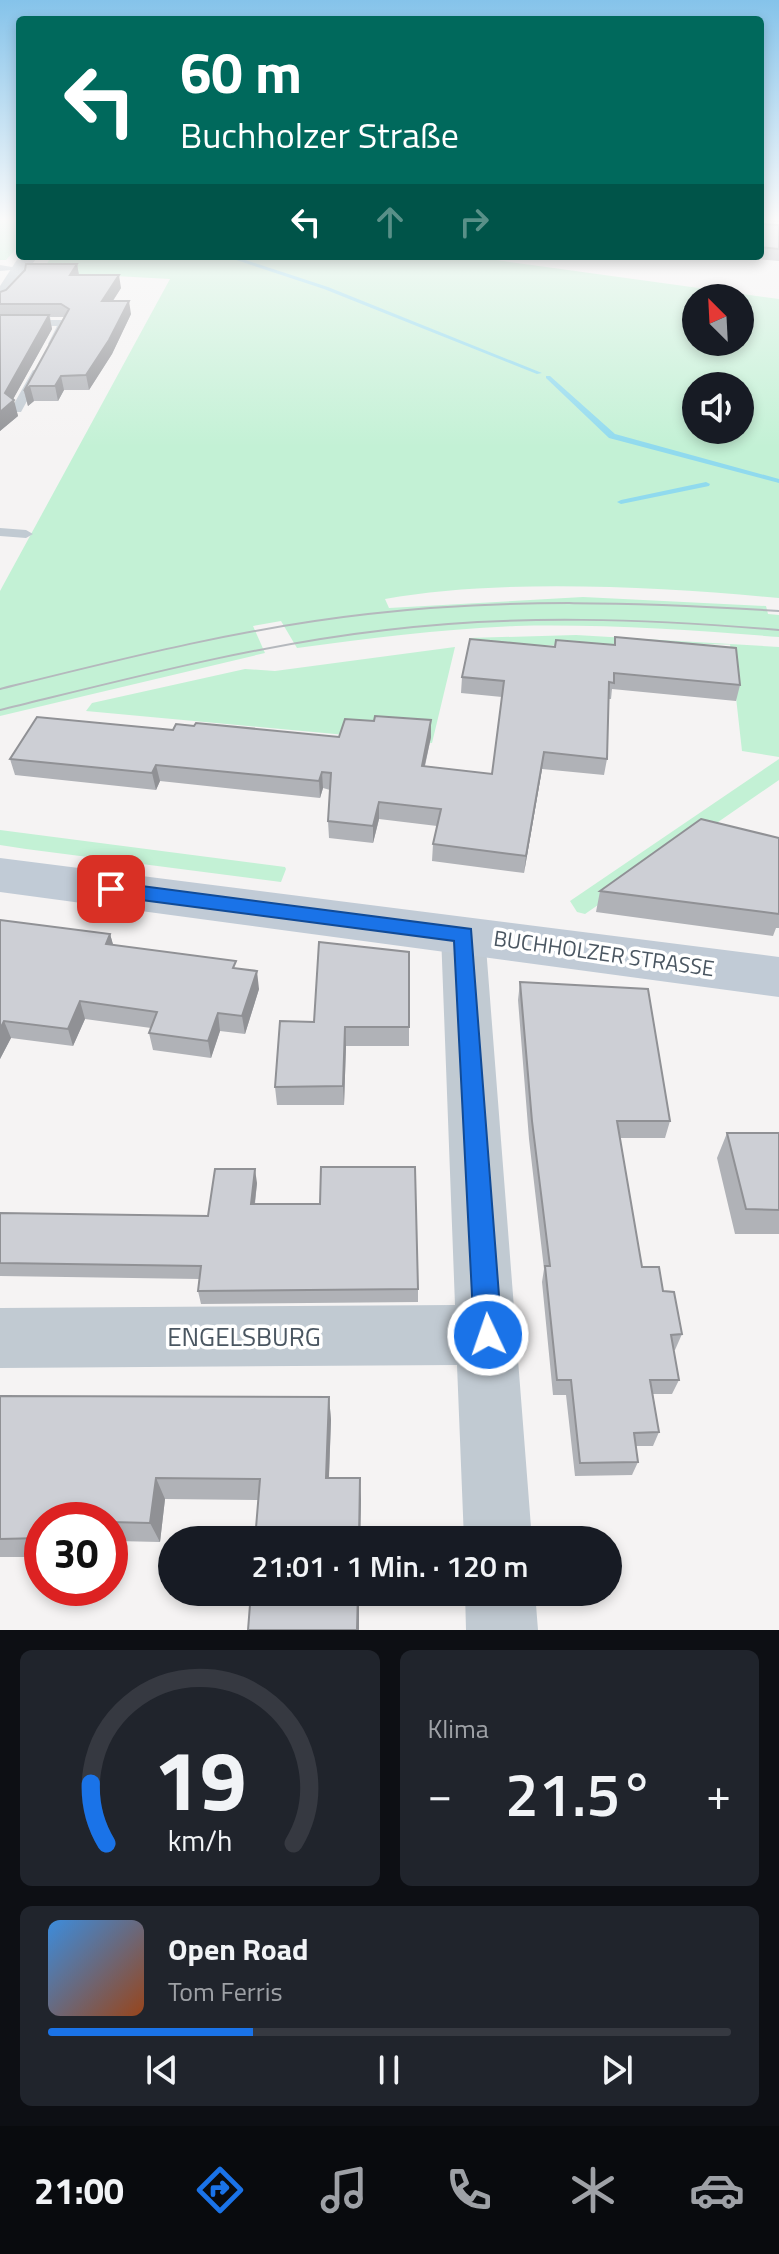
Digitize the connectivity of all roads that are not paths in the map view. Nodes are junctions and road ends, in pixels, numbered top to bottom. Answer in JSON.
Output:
{"nodes":[{"id":1,"x":0,"y":323,"type":"edge"},
{"id":2,"x":17,"y":409,"type":"edge"},
{"id":3,"x":0,"y":532,"type":"edge"},
{"id":4,"x":26,"y":534,"type":"dead end"},
{"id":5,"x":0,"y":875,"type":"edge"},
{"id":6,"x":463,"y":934,"type":"junction"},
{"id":7,"x":779,"y":977,"type":"edge"},
{"id":8,"x":488,"y":1335,"type":"junction"},
{"id":9,"x":0,"y":1338,"type":"edge"},
{"id":10,"x":497,"y":1526,"type":"edge"},
{"id":11,"x":501,"y":1606,"type":"edge"},
{"id":12,"x":502,"y":1630,"type":"edge"}],
"edges":[{"from":1,"to":2,"type":"lane"},
{"from":3,"to":4,"type":"lane"},
{"from":5,"to":6,"type":"main road","name":"BUCHHOLZER STRASSE"},
{"from":6,"to":7,"type":"main road","name":"BUCHHOLZER STRASSE"},
{"from":6,"to":8,"type":"street"},
{"from":8,"to":9,"type":"street","name":"ENGELSBURG"},
{"from":8,"to":10,"type":"street"},
{"from":11,"to":12,"type":"street"}]}
